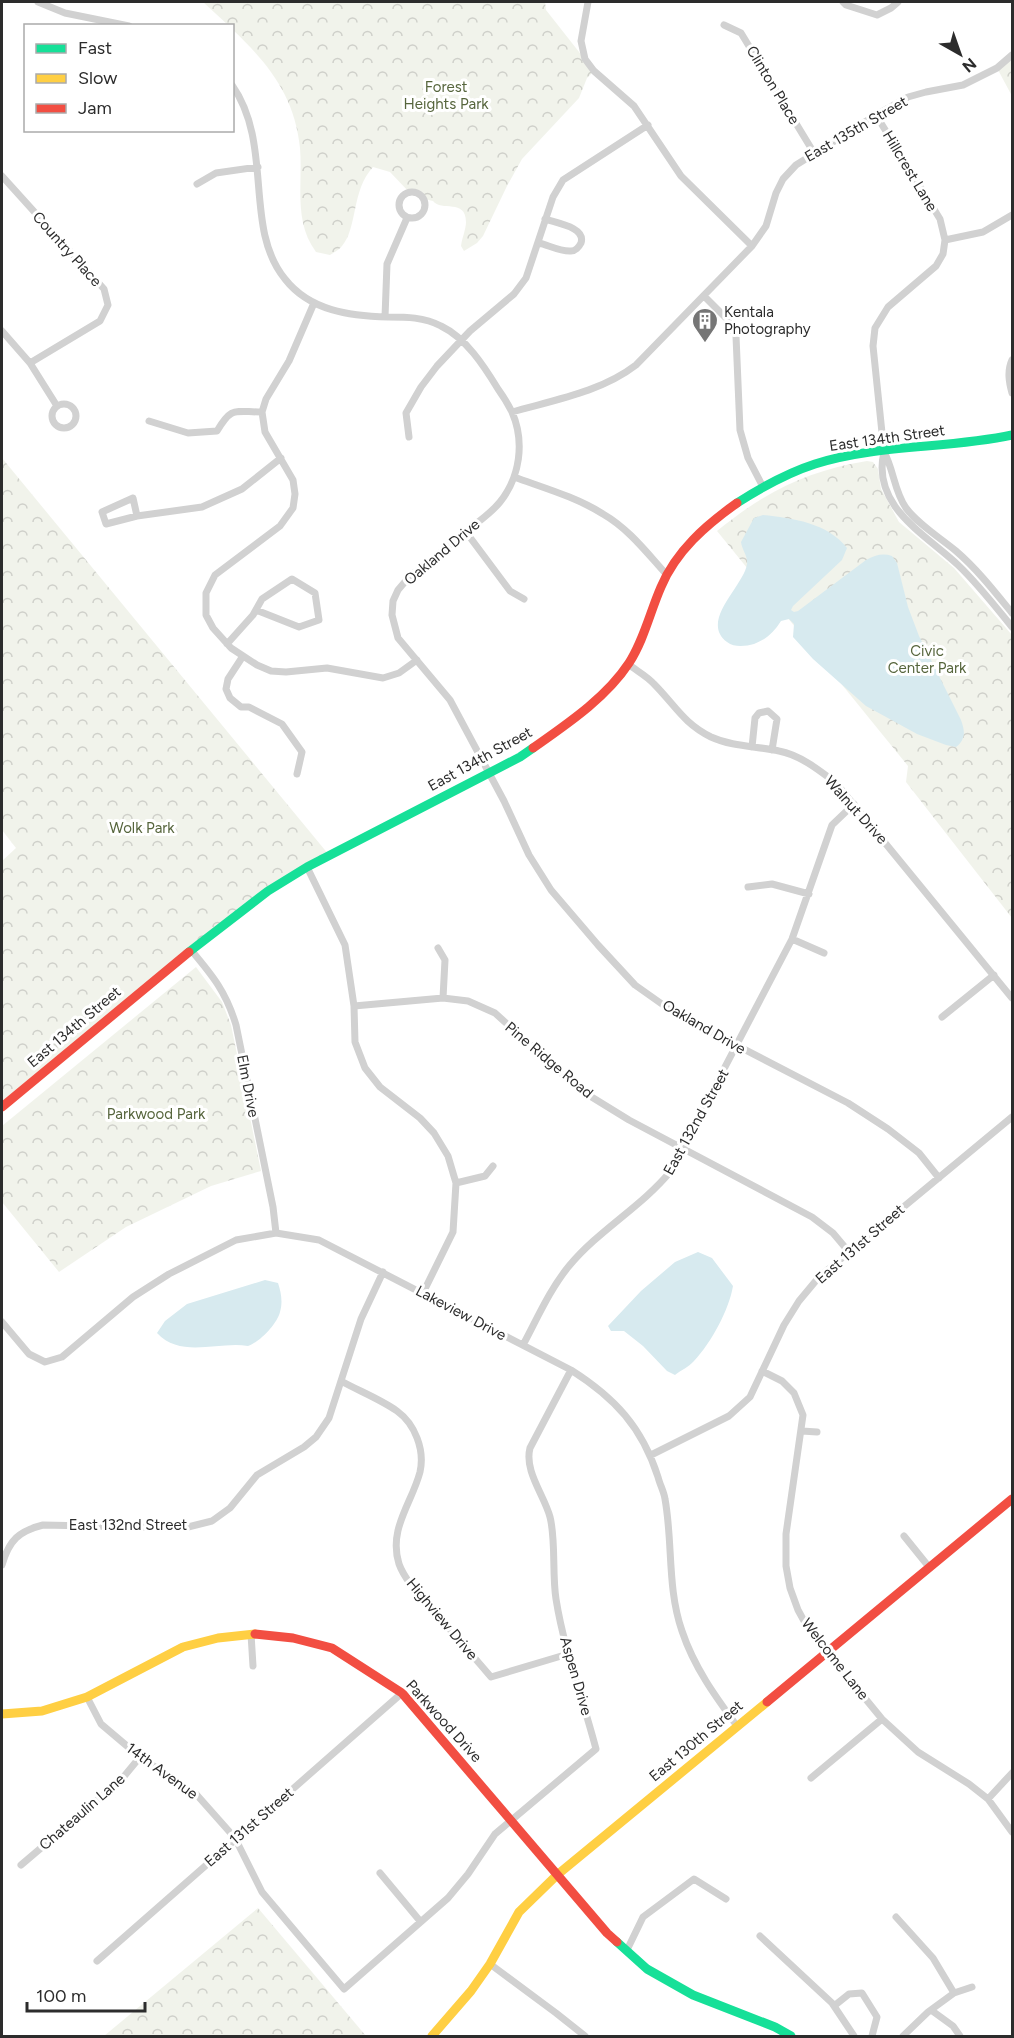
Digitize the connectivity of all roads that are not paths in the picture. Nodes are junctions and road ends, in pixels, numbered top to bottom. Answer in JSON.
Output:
{"nodes":[{"id":1,"x":38,"y":2,"type":"edge"},
{"id":2,"x":588,"y":2,"type":"edge"},
{"id":3,"x":843,"y":2,"type":"edge"},
{"id":4,"x":898,"y":2,"type":"edge"},
{"id":5,"x":100,"y":23,"type":"edge"},
{"id":6,"x":724,"y":25,"type":"dead end"},
{"id":7,"x":1012,"y":55,"type":"edge"},
{"id":8,"x":234,"y":88,"type":"edge"},
{"id":9,"x":876,"y":115,"type":"junction"},
{"id":10,"x":648,"y":125,"type":"junction"},
{"id":11,"x":814,"y":153,"type":"junction"},
{"id":12,"x":258,"y":167,"type":"junction"},
{"id":13,"x":2,"y":176,"type":"edge"},
{"id":14,"x":197,"y":184,"type":"dead end"},
{"id":15,"x":1012,"y":215,"type":"edge"},
{"id":16,"x":407,"y":218,"type":"dead end"},
{"id":17,"x":546,"y":219,"type":"junction"},
{"id":18,"x":945,"y":240,"type":"junction"},
{"id":19,"x":539,"y":243,"type":"junction"},
{"id":20,"x":752,"y":246,"type":"junction"},
{"id":21,"x":704,"y":296,"type":"junction"},
{"id":22,"x":314,"y":303,"type":"junction"},
{"id":23,"x":385,"y":317,"type":"junction"},
{"id":24,"x":2,"y":331,"type":"edge"},
{"id":25,"x":461,"y":340,"type":"junction"},
{"id":26,"x":1012,"y":360,"type":"edge"},
{"id":27,"x":30,"y":363,"type":"junction"},
{"id":28,"x":1012,"y":393,"type":"edge"},
{"id":29,"x":57,"y":406,"type":"dead end"},
{"id":30,"x":262,"y":412,"type":"junction"},
{"id":31,"x":512,"y":412,"type":"junction"},
{"id":32,"x":149,"y":421,"type":"dead end"},
{"id":33,"x":1012,"y":435,"type":"edge"},
{"id":34,"x":409,"y":437,"type":"dead end"},
{"id":35,"x":884,"y":452,"type":"junction"},
{"id":36,"x":280,"y":458,"type":"junction"},
{"id":37,"x":514,"y":477,"type":"junction"},
{"id":38,"x":763,"y":487,"type":"junction"},
{"id":39,"x":137,"y":516,"type":"junction"},
{"id":40,"x":466,"y":532,"type":"junction"},
{"id":41,"x":667,"y":574,"type":"junction"},
{"id":42,"x":524,"y":599,"type":"dead end"},
{"id":43,"x":256,"y":610,"type":"junction"},
{"id":44,"x":1012,"y":613,"type":"edge"},
{"id":45,"x":1012,"y":627,"type":"edge"},
{"id":46,"x":227,"y":644,"type":"junction"},
{"id":47,"x":243,"y":656,"type":"junction"},
{"id":48,"x":417,"y":660,"type":"junction"},
{"id":49,"x":628,"y":664,"type":"junction"},
{"id":50,"x":752,"y":747,"type":"junction"},
{"id":51,"x":772,"y":750,"type":"junction"},
{"id":52,"x":489,"y":773,"type":"junction"},
{"id":53,"x":297,"y":774,"type":"dead end"},
{"id":54,"x":854,"y":804,"type":"junction"},
{"id":55,"x":307,"y":867,"type":"junction"},
{"id":56,"x":748,"y":887,"type":"dead end"},
{"id":57,"x":809,"y":894,"type":"junction"},
{"id":58,"x":792,"y":939,"type":"junction"},
{"id":59,"x":438,"y":948,"type":"dead end"},
{"id":60,"x":191,"y":950,"type":"junction"},
{"id":61,"x":824,"y":953,"type":"dead end"},
{"id":62,"x":994,"y":975,"type":"junction"},
{"id":63,"x":443,"y":998,"type":"junction"},
{"id":64,"x":1012,"y":998,"type":"edge"},
{"id":65,"x":354,"y":1006,"type":"junction"},
{"id":66,"x":942,"y":1017,"type":"dead end"},
{"id":67,"x":737,"y":1046,"type":"junction"},
{"id":68,"x":2,"y":1107,"type":"edge"},
{"id":69,"x":1012,"y":1117,"type":"edge"},
{"id":70,"x":683,"y":1149,"type":"junction"},
{"id":71,"x":494,"y":1166,"type":"dead end"},
{"id":72,"x":939,"y":1178,"type":"junction"},
{"id":73,"x":456,"y":1183,"type":"junction"},
{"id":74,"x":276,"y":1233,"type":"junction"},
{"id":75,"x":849,"y":1252,"type":"junction"},
{"id":76,"x":383,"y":1272,"type":"junction"},
{"id":77,"x":423,"y":1293,"type":"junction"},
{"id":78,"x":2,"y":1322,"type":"edge"},
{"id":79,"x":523,"y":1345,"type":"junction"},
{"id":80,"x":571,"y":1370,"type":"junction"},
{"id":81,"x":762,"y":1371,"type":"junction"},
{"id":82,"x":341,"y":1381,"type":"junction"},
{"id":83,"x":801,"y":1431,"type":"junction"},
{"id":84,"x":817,"y":1432,"type":"dead end"},
{"id":85,"x":651,"y":1455,"type":"junction"},
{"id":86,"x":1012,"y":1499,"type":"edge"},
{"id":87,"x":904,"y":1536,"type":"dead end"},
{"id":88,"x":2,"y":1565,"type":"edge"},
{"id":89,"x":929,"y":1567,"type":"junction"},
{"id":90,"x":251,"y":1634,"type":"junction"},
{"id":91,"x":827,"y":1652,"type":"junction"},
{"id":92,"x":568,"y":1654,"type":"junction"},
{"id":93,"x":253,"y":1666,"type":"dead end"},
{"id":94,"x":402,"y":1694,"type":"junction"},
{"id":95,"x":87,"y":1697,"type":"junction"},
{"id":96,"x":2,"y":1714,"type":"edge"},
{"id":97,"x":882,"y":1719,"type":"junction"},
{"id":98,"x":737,"y":1726,"type":"junction"},
{"id":99,"x":140,"y":1757,"type":"junction"},
{"id":100,"x":1012,"y":1773,"type":"edge"},
{"id":101,"x":811,"y":1778,"type":"dead end"},
{"id":102,"x":988,"y":1799,"type":"junction"},
{"id":103,"x":510,"y":1819,"type":"junction"},
{"id":104,"x":1012,"y":1832,"type":"edge"},
{"id":105,"x":235,"y":1838,"type":"junction"},
{"id":106,"x":21,"y":1865,"type":"dead end"},
{"id":107,"x":380,"y":1873,"type":"dead end"},
{"id":108,"x":557,"y":1875,"type":"junction"},
{"id":109,"x":726,"y":1899,"type":"dead end"},
{"id":110,"x":896,"y":1917,"type":"dead end"},
{"id":111,"x":420,"y":1921,"type":"junction"},
{"id":112,"x":760,"y":1936,"type":"dead end"},
{"id":113,"x":627,"y":1950,"type":"junction"},
{"id":114,"x":97,"y":1961,"type":"dead end"},
{"id":115,"x":490,"y":1964,"type":"junction"},
{"id":116,"x":972,"y":1987,"type":"dead end"},
{"id":117,"x":344,"y":1989,"type":"joint"},
{"id":118,"x":954,"y":1993,"type":"junction"},
{"id":119,"x":834,"y":2006,"type":"junction"},
{"id":120,"x":931,"y":2010,"type":"junction"},
{"id":121,"x":432,"y":2037,"type":"edge"},
{"id":122,"x":585,"y":2037,"type":"edge"},
{"id":123,"x":791,"y":2037,"type":"edge"},
{"id":124,"x":854,"y":2037,"type":"edge"},
{"id":125,"x":872,"y":2037,"type":"edge"},
{"id":126,"x":903,"y":2037,"type":"edge"},
{"id":127,"x":960,"y":2037,"type":"edge"}],
"edges":[{"from":1,"to":5,"type":"street"},
{"from":2,"to":10,"type":"street"},
{"from":3,"to":4,"type":"street"},
{"from":6,"to":11,"type":"street","name":"Clinton Place"},
{"from":7,"to":9,"type":"street","name":"East 135th Street"},
{"from":8,"to":12,"type":"street","name":"Oakland Drive"},
{"from":9,"to":11,"type":"street","name":"East 135th Street"},
{"from":9,"to":18,"type":"street","name":"Hillcrest Lane"},
{"from":10,"to":17,"type":"street"},
{"from":10,"to":20,"type":"street"},
{"from":11,"to":20,"type":"street","name":"East 135th Street"},
{"from":12,"to":14,"type":"street"},
{"from":12,"to":22,"type":"street","name":"Oakland Drive"},
{"from":13,"to":27,"type":"street","name":"Country Place"},
{"from":15,"to":18,"type":"street"},
{"from":16,"to":23,"type":"street"},
{"from":17,"to":19,"type":"street"},
{"from":17,"to":19,"type":"street"},
{"from":18,"to":35,"type":"street"},
{"from":19,"to":25,"type":"street"},
{"from":20,"to":21,"type":"street","name":"East 135th Street"},
{"from":21,"to":31,"type":"street","name":"East 135th Street"},
{"from":21,"to":38,"type":"street"},
{"from":22,"to":23,"type":"street","name":"Oakland Drive"},
{"from":22,"to":30,"type":"street"},
{"from":23,"to":25,"type":"street","name":"Oakland Drive"},
{"from":24,"to":27,"type":"street"},
{"from":25,"to":31,"type":"street","name":"Oakland Drive"},
{"from":25,"to":34,"type":"street"},
{"from":26,"to":28,"type":"street"},
{"from":27,"to":29,"type":"street"},
{"from":30,"to":32,"type":"street"},
{"from":30,"to":36,"type":"street"},
{"from":31,"to":37,"type":"street","name":"Oakland Drive"},
{"from":33,"to":35,"type":"street","name":"East 134th Street"},
{"from":35,"to":38,"type":"street","name":"East 134th Street"},
{"from":35,"to":44,"type":"street"},
{"from":35,"to":45,"type":"street"},
{"from":36,"to":39,"type":"street"},
{"from":36,"to":46,"type":"street"},
{"from":37,"to":40,"type":"street","name":"Oakland Drive"},
{"from":37,"to":41,"type":"street"},
{"from":38,"to":41,"type":"street","name":"East 134th Street"},
{"from":39,"to":39,"type":"street"},
{"from":40,"to":42,"type":"street"},
{"from":40,"to":48,"type":"street","name":"Oakland Drive"},
{"from":41,"to":49,"type":"street","name":"East 134th Street"},
{"from":43,"to":43,"type":"street"},
{"from":43,"to":46,"type":"street"},
{"from":46,"to":47,"type":"street"},
{"from":47,"to":48,"type":"street"},
{"from":47,"to":53,"type":"street"},
{"from":48,"to":52,"type":"street","name":"Oakland Drive"},
{"from":49,"to":50,"type":"street","name":"Walnut Drive"},
{"from":49,"to":52,"type":"street","name":"East 134th Street"},
{"from":50,"to":51,"type":"street","name":"Walnut Drive"},
{"from":50,"to":51,"type":"street"},
{"from":51,"to":54,"type":"street","name":"Walnut Drive"},
{"from":52,"to":55,"type":"street","name":"East 134th Street"},
{"from":52,"to":67,"type":"street","name":"Oakland Drive"},
{"from":54,"to":57,"type":"street","name":"East 132nd Street"},
{"from":54,"to":62,"type":"street","name":"Walnut Drive"},
{"from":55,"to":60,"type":"street","name":"East 134th Street"},
{"from":55,"to":65,"type":"street"},
{"from":56,"to":57,"type":"street"},
{"from":57,"to":58,"type":"street","name":"East 132nd Street"},
{"from":58,"to":61,"type":"street"},
{"from":58,"to":67,"type":"street","name":"East 132nd Street"},
{"from":59,"to":63,"type":"street"},
{"from":60,"to":68,"type":"street","name":"East 134th Street"},
{"from":60,"to":74,"type":"street","name":"Elm Drive"},
{"from":62,"to":64,"type":"street","name":"Walnut Drive"},
{"from":62,"to":66,"type":"street"},
{"from":63,"to":65,"type":"street","name":"Pine Ridge Road"},
{"from":63,"to":70,"type":"street","name":"Pine Ridge Road"},
{"from":65,"to":73,"type":"street"},
{"from":67,"to":70,"type":"street","name":"East 132nd Street"},
{"from":67,"to":72,"type":"street","name":"Oakland Drive"},
{"from":69,"to":72,"type":"street","name":"East 131st Street"},
{"from":70,"to":75,"type":"street","name":"Pine Ridge Road"},
{"from":70,"to":79,"type":"street","name":"East 132nd Street"},
{"from":71,"to":73,"type":"street"},
{"from":72,"to":75,"type":"street","name":"East 131st Street"},
{"from":73,"to":77,"type":"street"},
{"from":74,"to":76,"type":"street","name":"Lakeview Drive"},
{"from":74,"to":78,"type":"street","name":"Lakeview Drive"},
{"from":75,"to":81,"type":"street","name":"East 131st Street"},
{"from":76,"to":77,"type":"street","name":"Lakeview Drive"},
{"from":76,"to":82,"type":"street","name":"East 132nd Street"},
{"from":77,"to":79,"type":"street","name":"Lakeview Drive"},
{"from":79,"to":80,"type":"street","name":"Lakeview Drive"},
{"from":80,"to":85,"type":"street","name":"Lakeview Drive"},
{"from":80,"to":92,"type":"street","name":"Aspen Drive"},
{"from":81,"to":83,"type":"street","name":"Welcome Lane"},
{"from":81,"to":85,"type":"street","name":"East 131st Street"},
{"from":82,"to":88,"type":"street","name":"East 132nd Street"},
{"from":82,"to":92,"type":"street","name":"Highview Drive"},
{"from":83,"to":84,"type":"street"},
{"from":83,"to":91,"type":"street","name":"Welcome Lane"},
{"from":85,"to":98,"type":"street","name":"Lakeview Drive"},
{"from":86,"to":89,"type":"street","name":"East 130th Street"},
{"from":87,"to":89,"type":"street"},
{"from":89,"to":91,"type":"street","name":"East 130th Street"},
{"from":90,"to":93,"type":"street"},
{"from":90,"to":94,"type":"street","name":"Parkwood Drive"},
{"from":90,"to":95,"type":"street","name":"Parkwood Drive"},
{"from":91,"to":97,"type":"street","name":"Welcome Lane"},
{"from":91,"to":98,"type":"street","name":"East 130th Street"},
{"from":92,"to":103,"type":"street","name":"Aspen Drive"},
{"from":94,"to":103,"type":"street","name":"Parkwood Drive"},
{"from":94,"to":105,"type":"street","name":"East 131st Street"},
{"from":95,"to":96,"type":"street","name":"Parkwood Drive"},
{"from":95,"to":99,"type":"street","name":"14th Avenue"},
{"from":97,"to":101,"type":"street"},
{"from":97,"to":102,"type":"street","name":"Welcome Lane"},
{"from":98,"to":108,"type":"street","name":"East 130th Street"},
{"from":99,"to":105,"type":"street","name":"14th Avenue"},
{"from":99,"to":106,"type":"street","name":"Chateaulin Lane"},
{"from":100,"to":102,"type":"street"},
{"from":102,"to":104,"type":"street","name":"Welcome Lane"},
{"from":103,"to":108,"type":"street","name":"Parkwood Drive"},
{"from":103,"to":111,"type":"street","name":"Aspen Drive"},
{"from":105,"to":114,"type":"street","name":"East 131st Street"},
{"from":105,"to":117,"type":"street","name":"14th Avenue"},
{"from":107,"to":111,"type":"street"},
{"from":108,"to":113,"type":"street","name":"Parkwood Drive"},
{"from":108,"to":115,"type":"street","name":"East 130th Street"},
{"from":109,"to":113,"type":"street"},
{"from":110,"to":118,"type":"street"},
{"from":111,"to":117,"type":"street","name":"Aspen Drive"},
{"from":112,"to":119,"type":"street"},
{"from":113,"to":123,"type":"street","name":"Parkwood Drive"},
{"from":115,"to":121,"type":"street","name":"East 130th Street"},
{"from":115,"to":122,"type":"street"},
{"from":116,"to":118,"type":"street"},
{"from":118,"to":120,"type":"street"},
{"from":119,"to":124,"type":"street"},
{"from":119,"to":125,"type":"street"},
{"from":120,"to":126,"type":"street"},
{"from":120,"to":127,"type":"street"}]}
